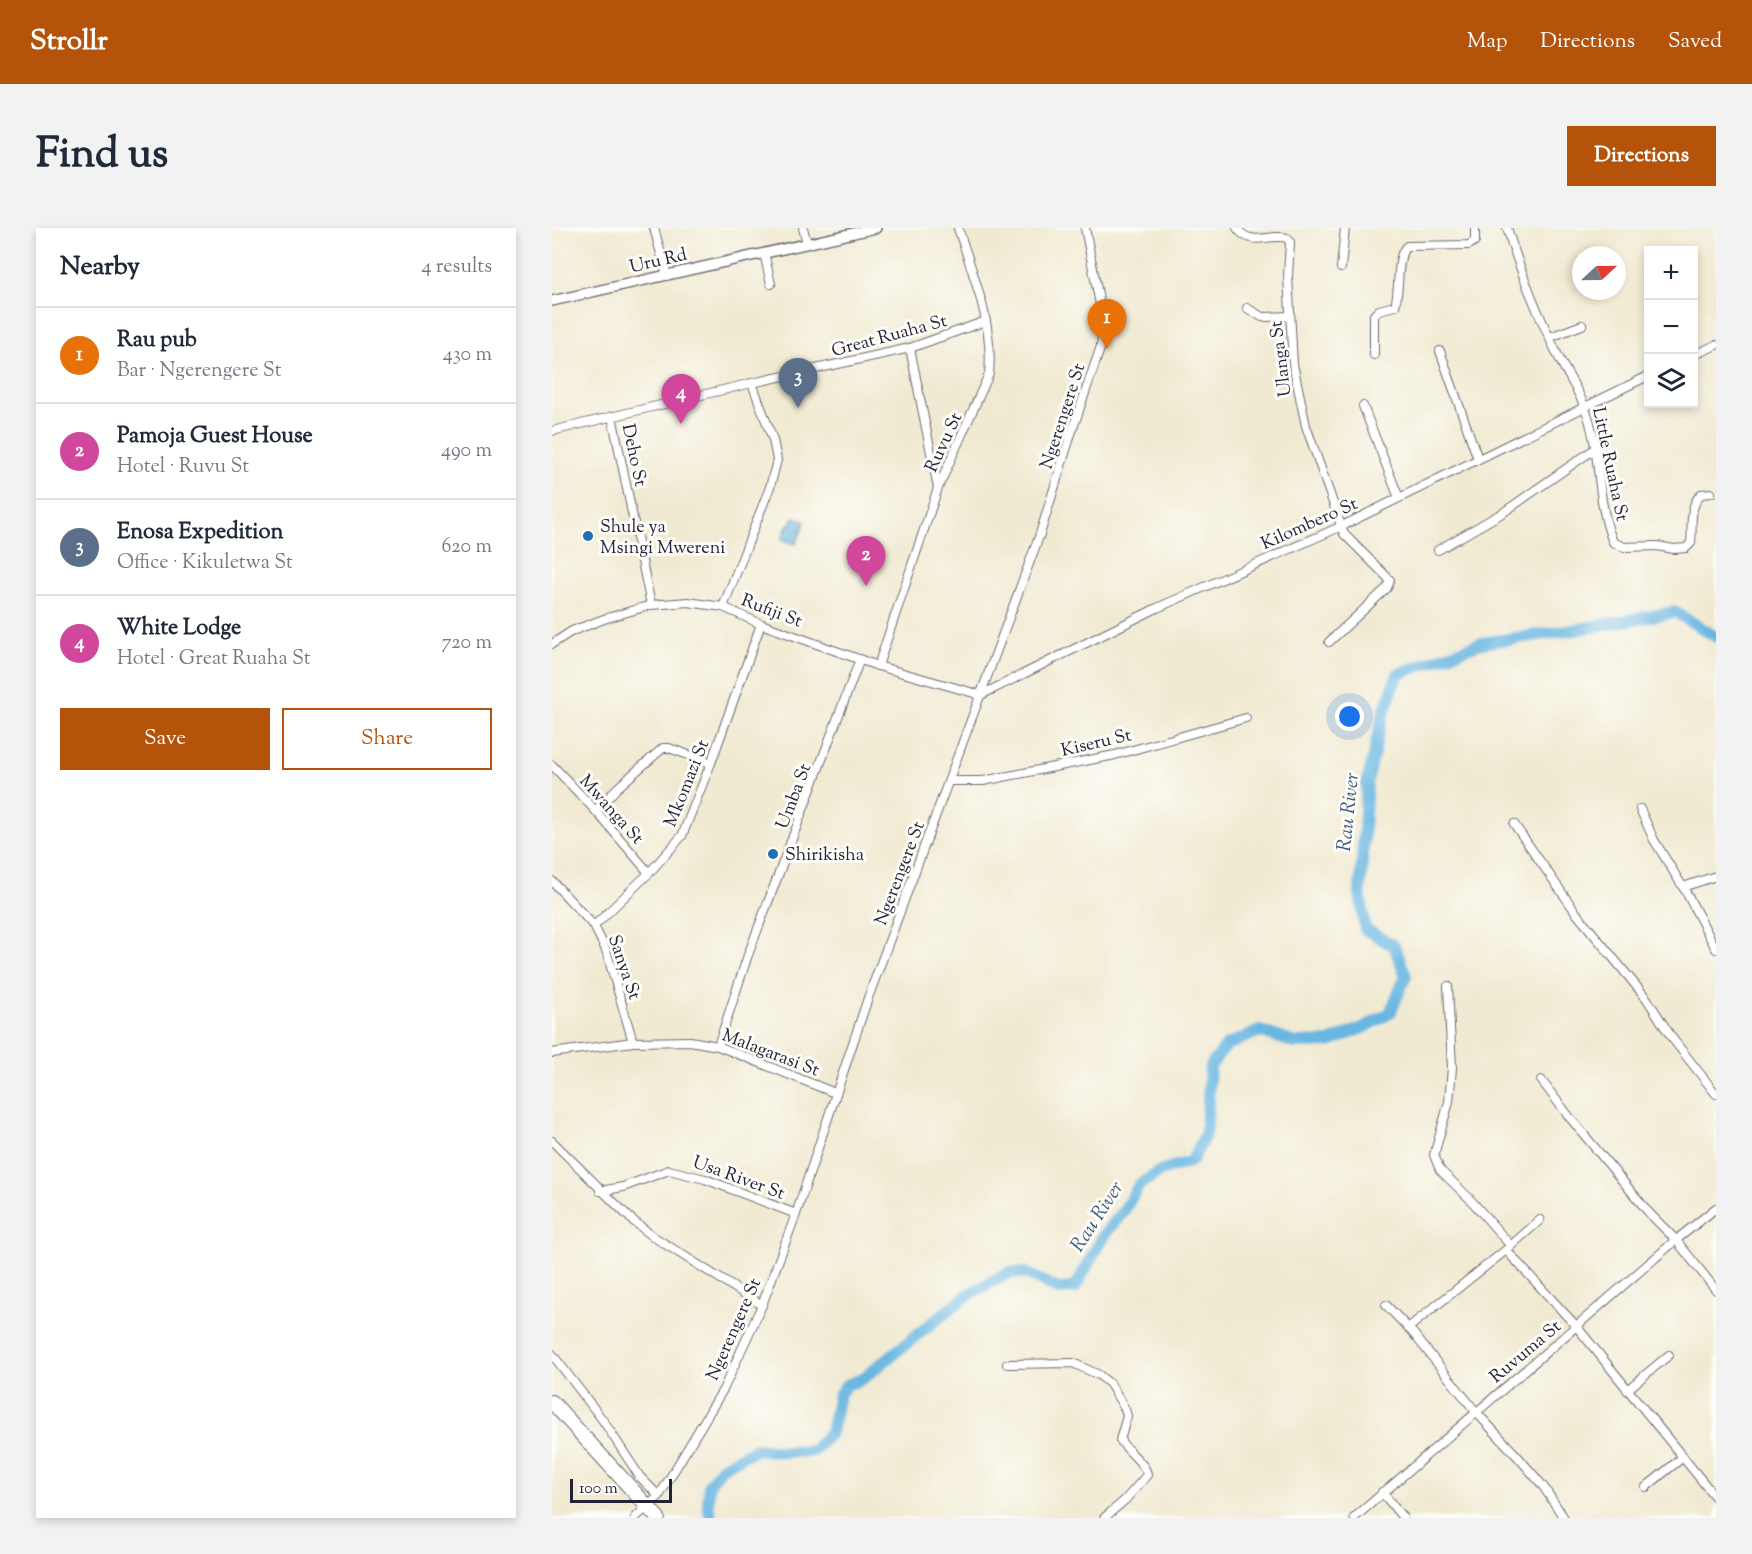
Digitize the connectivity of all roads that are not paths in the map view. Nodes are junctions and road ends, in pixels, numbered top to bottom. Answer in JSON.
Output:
{"nodes":[{"id":1,"x":654,"y":228,"type":"edge"},
{"id":2,"x":803,"y":228,"type":"edge"},
{"id":3,"x":876,"y":228,"type":"edge"},
{"id":4,"x":958,"y":228,"type":"edge"},
{"id":5,"x":1085,"y":228,"type":"edge"},
{"id":6,"x":1237,"y":228,"type":"edge"},
{"id":7,"x":1345,"y":228,"type":"edge"},
{"id":8,"x":1476,"y":228,"type":"edge"},
{"id":9,"x":1508,"y":228,"type":"edge"},
{"id":10,"x":807,"y":243,"type":"junction"},
{"id":11,"x":764,"y":253,"type":"junction"},
{"id":12,"x":1341,"y":268,"type":"dead end"},
{"id":13,"x":667,"y":276,"type":"junction"},
{"id":14,"x":771,"y":284,"type":"dead end"},
{"id":15,"x":552,"y":302,"type":"edge"},
{"id":16,"x":1247,"y":308,"type":"dead end"},
{"id":17,"x":1290,"y":316,"type":"junction"},
{"id":18,"x":986,"y":321,"type":"junction"},
{"id":19,"x":1582,"y":325,"type":"dead end"},
{"id":20,"x":1550,"y":337,"type":"junction"},
{"id":21,"x":910,"y":348,"type":"junction"},
{"id":22,"x":1715,"y":348,"type":"edge"},
{"id":23,"x":1440,"y":351,"type":"dead end"},
{"id":24,"x":1697,"y":354,"type":"edge"},
{"id":25,"x":1374,"y":355,"type":"dead end"},
{"id":26,"x":1644,"y":378,"type":"edge"},
{"id":27,"x":752,"y":383,"type":"junction"},
{"id":28,"x":1363,"y":406,"type":"dead end"},
{"id":29,"x":1585,"y":407,"type":"junction"},
{"id":30,"x":612,"y":416,"type":"junction"},
{"id":31,"x":552,"y":431,"type":"edge"},
{"id":32,"x":1596,"y":448,"type":"junction"},
{"id":33,"x":1478,"y":459,"type":"junction"},
{"id":34,"x":938,"y":488,"type":"junction"},
{"id":35,"x":1711,"y":493,"type":"dead end"},
{"id":36,"x":1399,"y":498,"type":"junction"},
{"id":37,"x":1342,"y":526,"type":"junction"},
{"id":38,"x":1438,"y":550,"type":"dead end"},
{"id":39,"x":651,"y":605,"type":"junction"},
{"id":40,"x":723,"y":607,"type":"junction"},
{"id":41,"x":761,"y":624,"type":"junction"},
{"id":42,"x":1329,"y":642,"type":"dead end"},
{"id":43,"x":552,"y":644,"type":"edge"},
{"id":44,"x":860,"y":659,"type":"junction"},
{"id":45,"x":878,"y":666,"type":"junction"},
{"id":46,"x":981,"y":695,"type":"junction"},
{"id":47,"x":1246,"y":718,"type":"dead end"},
{"id":48,"x":711,"y":763,"type":"junction"},
{"id":49,"x":552,"y":765,"type":"edge"},
{"id":50,"x":950,"y":781,"type":"junction"},
{"id":51,"x":1640,"y":809,"type":"dead end"},
{"id":52,"x":596,"y":811,"type":"junction"},
{"id":53,"x":1514,"y":824,"type":"dead end"},
{"id":54,"x":649,"y":873,"type":"junction"},
{"id":55,"x":1716,"y":876,"type":"edge"},
{"id":56,"x":552,"y":881,"type":"edge"},
{"id":57,"x":1683,"y":887,"type":"junction"},
{"id":58,"x":594,"y":926,"type":"junction"},
{"id":59,"x":1716,"y":949,"type":"edge"},
{"id":60,"x":1448,"y":986,"type":"dead end"},
{"id":61,"x":633,"y":1042,"type":"junction"},
{"id":62,"x":718,"y":1046,"type":"junction"},
{"id":63,"x":552,"y":1053,"type":"edge"},
{"id":64,"x":1541,"y":1080,"type":"dead end"},
{"id":65,"x":836,"y":1093,"type":"junction"},
{"id":66,"x":1716,"y":1094,"type":"edge"},
{"id":67,"x":552,"y":1141,"type":"edge"},
{"id":68,"x":600,"y":1191,"type":"junction"},
{"id":69,"x":1716,"y":1208,"type":"edge"},
{"id":70,"x":796,"y":1214,"type":"junction"},
{"id":71,"x":1540,"y":1220,"type":"dead end"},
{"id":72,"x":1676,"y":1240,"type":"junction"},
{"id":73,"x":1508,"y":1248,"type":"junction"},
{"id":74,"x":1716,"y":1290,"type":"edge"},
{"id":75,"x":762,"y":1305,"type":"junction"},
{"id":76,"x":1386,"y":1305,"type":"dead end"},
{"id":77,"x":1577,"y":1327,"type":"junction"},
{"id":78,"x":1408,"y":1328,"type":"junction"},
{"id":79,"x":552,"y":1354,"type":"edge"},
{"id":80,"x":1669,"y":1355,"type":"dead end"},
{"id":81,"x":1007,"y":1364,"type":"dead end"},
{"id":82,"x":1627,"y":1390,"type":"junction"},
{"id":83,"x":552,"y":1402,"type":"edge"},
{"id":84,"x":1476,"y":1412,"type":"junction"},
{"id":85,"x":1683,"y":1457,"type":"junction"},
{"id":86,"x":1646,"y":1487,"type":"dead end"},
{"id":87,"x":1382,"y":1492,"type":"junction"},
{"id":88,"x":1716,"y":1498,"type":"edge"},
{"id":89,"x":654,"y":1502,"type":"junction"},
{"id":90,"x":635,"y":1518,"type":"edge"},
{"id":91,"x":658,"y":1518,"type":"edge"},
{"id":92,"x":1104,"y":1518,"type":"edge"},
{"id":93,"x":1354,"y":1518,"type":"edge"},
{"id":94,"x":1403,"y":1518,"type":"edge"},
{"id":95,"x":1564,"y":1518,"type":"edge"}],
"edges":[{"from":1,"to":13,"type":"street"},
{"from":2,"to":10,"type":"street"},
{"from":3,"to":10,"type":"street","name":"Uru Rd"},
{"from":4,"to":18,"type":"street","name":"Ruvu St"},
{"from":5,"to":46,"type":"street","name":"Ngerengere St"},
{"from":6,"to":17,"type":"street","name":"Ulanga St"},
{"from":7,"to":12,"type":"street"},
{"from":8,"to":25,"type":"street"},
{"from":9,"to":20,"type":"street","name":"Little Ruaha St"},
{"from":10,"to":11,"type":"street","name":"Uru Rd"},
{"from":11,"to":13,"type":"street","name":"Uru Rd"},
{"from":11,"to":14,"type":"street"},
{"from":13,"to":15,"type":"street","name":"Uru Rd"},
{"from":16,"to":17,"type":"street"},
{"from":17,"to":37,"type":"street","name":"Ulanga St"},
{"from":18,"to":21,"type":"street","name":"Great Ruaha St"},
{"from":18,"to":34,"type":"street","name":"Ruvu St"},
{"from":19,"to":20,"type":"street"},
{"from":20,"to":29,"type":"street","name":"Little Ruaha St"},
{"from":21,"to":27,"type":"street","name":"Great Ruaha St"},
{"from":21,"to":34,"type":"street"},
{"from":22,"to":24,"type":"street"},
{"from":23,"to":33,"type":"street"},
{"from":26,"to":29,"type":"street","name":"Kilombero St"},
{"from":27,"to":30,"type":"street","name":"Great Ruaha St"},
{"from":27,"to":40,"type":"street"},
{"from":28,"to":36,"type":"street"},
{"from":29,"to":32,"type":"street","name":"Little Ruaha St"},
{"from":29,"to":33,"type":"street","name":"Kilombero St"},
{"from":30,"to":31,"type":"street","name":"Great Ruaha St"},
{"from":30,"to":39,"type":"street","name":"Deho St"},
{"from":32,"to":35,"type":"street","name":"Little Ruaha St"},
{"from":32,"to":38,"type":"street"},
{"from":33,"to":36,"type":"street","name":"Kilombero St"},
{"from":34,"to":45,"type":"street","name":"Ruvu St"},
{"from":36,"to":37,"type":"street","name":"Kilombero St"},
{"from":37,"to":42,"type":"street","name":"Ulanga St"},
{"from":37,"to":46,"type":"street","name":"Kilombero St"},
{"from":39,"to":40,"type":"street","name":"Rufiji St"},
{"from":39,"to":43,"type":"street","name":"Rufiji St"},
{"from":40,"to":41,"type":"street","name":"Rufiji St"},
{"from":41,"to":44,"type":"street","name":"Rufiji St"},
{"from":41,"to":48,"type":"street","name":"Mkomazi St"},
{"from":44,"to":45,"type":"street","name":"Rufiji St"},
{"from":44,"to":62,"type":"street","name":"Umba St"},
{"from":45,"to":46,"type":"street","name":"Rufiji St"},
{"from":46,"to":50,"type":"street","name":"Ngerengere St"},
{"from":47,"to":50,"type":"street","name":"Kiseru St"},
{"from":48,"to":52,"type":"street"},
{"from":48,"to":54,"type":"street","name":"Mkomazi St"},
{"from":49,"to":52,"type":"street","name":"Mwanga St"},
{"from":50,"to":65,"type":"street","name":"Ngerengere St"},
{"from":51,"to":57,"type":"street"},
{"from":52,"to":54,"type":"street","name":"Mwanga St"},
{"from":53,"to":66,"type":"street"},
{"from":54,"to":58,"type":"street","name":"Mkomazi St"},
{"from":55,"to":57,"type":"street"},
{"from":56,"to":58,"type":"street","name":"Sanya St"},
{"from":57,"to":59,"type":"street"},
{"from":58,"to":61,"type":"street","name":"Sanya St"},
{"from":60,"to":73,"type":"street"},
{"from":61,"to":62,"type":"street","name":"Malagarasi St"},
{"from":61,"to":63,"type":"street","name":"Malagarasi St"},
{"from":62,"to":65,"type":"street","name":"Malagarasi St"},
{"from":64,"to":72,"type":"street"},
{"from":65,"to":70,"type":"street","name":"Ngerengere St"},
{"from":67,"to":68,"type":"street"},
{"from":68,"to":70,"type":"street","name":"Usa River St"},
{"from":68,"to":75,"type":"street"},
{"from":69,"to":72,"type":"street","name":"Ruvuma St"},
{"from":70,"to":75,"type":"street","name":"Ngerengere St"},
{"from":71,"to":73,"type":"street"},
{"from":72,"to":74,"type":"street"},
{"from":72,"to":77,"type":"street","name":"Ruvuma St"},
{"from":73,"to":77,"type":"street"},
{"from":73,"to":78,"type":"street"},
{"from":75,"to":89,"type":"street","name":"Ngerengere St"},
{"from":76,"to":78,"type":"street"},
{"from":77,"to":82,"type":"street"},
{"from":77,"to":84,"type":"street","name":"Ruvuma St"},
{"from":78,"to":84,"type":"street"},
{"from":79,"to":89,"type":"street"},
{"from":80,"to":82,"type":"street"},
{"from":81,"to":92,"type":"street"},
{"from":82,"to":85,"type":"street"},
{"from":83,"to":89,"type":"highway"},
{"from":84,"to":87,"type":"street","name":"Ruvuma St"},
{"from":84,"to":95,"type":"street"},
{"from":85,"to":86,"type":"street"},
{"from":85,"to":88,"type":"street"},
{"from":87,"to":93,"type":"street","name":"Ruvuma St"},
{"from":87,"to":94,"type":"street"},
{"from":89,"to":90,"type":"street"},
{"from":89,"to":91,"type":"highway"}]}
